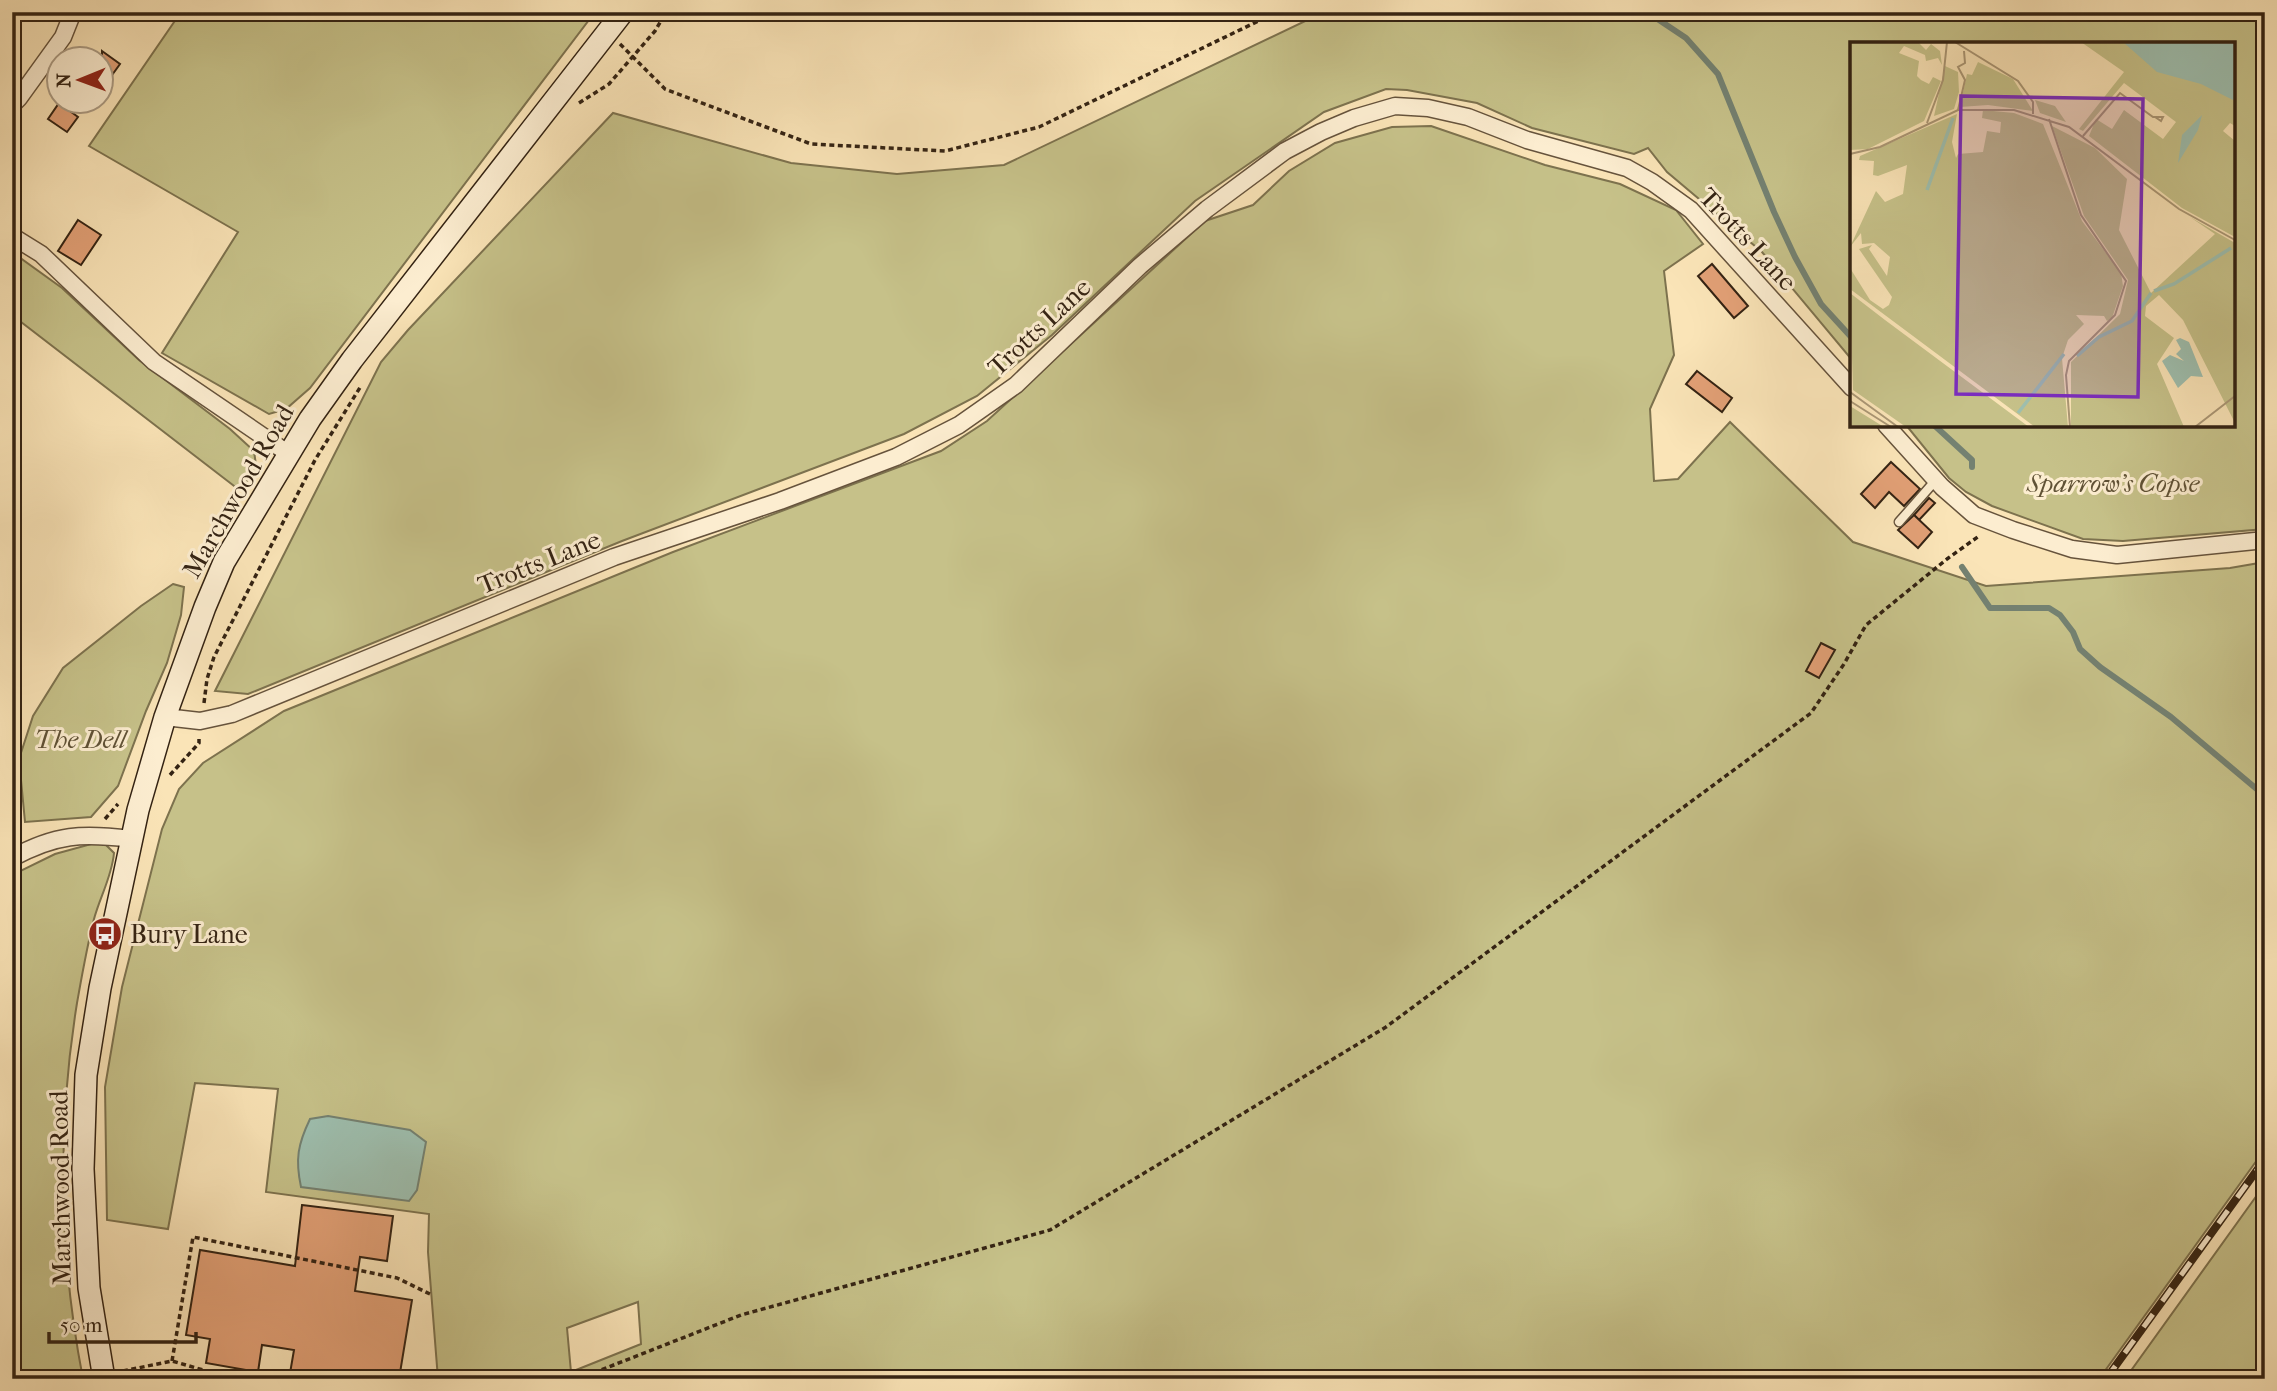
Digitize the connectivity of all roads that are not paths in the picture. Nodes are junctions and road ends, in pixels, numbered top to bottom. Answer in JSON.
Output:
{"nodes":[{"id":1,"x":74,"y":12,"type":"edge"},
{"id":2,"x":624,"y":12,"type":"edge"},
{"id":3,"x":12,"y":105,"type":"edge"},
{"id":4,"x":12,"y":236,"type":"edge"},
{"id":5,"x":1850,"y":386,"type":"edge"},
{"id":6,"x":1888,"y":427,"type":"edge"},
{"id":7,"x":289,"y":454,"type":"junction"},
{"id":8,"x":1936,"y":481,"type":"junction"},
{"id":9,"x":1899,"y":522,"type":"dead end"},
{"id":10,"x":2265,"y":540,"type":"edge"},
{"id":11,"x":165,"y":718,"type":"junction"},
{"id":12,"x":131,"y":839,"type":"junction"},
{"id":13,"x":12,"y":858,"type":"edge"},
{"id":14,"x":104,"y":1377,"type":"edge"}],
"edges":[{"from":1,"to":3,"type":"street"},
{"from":2,"to":7,"type":"street","name":"Marchwood Road"},
{"from":4,"to":7,"type":"street"},
{"from":5,"to":11,"type":"street","name":"Trotts Lane"},
{"from":6,"to":8,"type":"street"},
{"from":7,"to":11,"type":"street","name":"Marchwood Road"},
{"from":8,"to":9,"type":"lane"},
{"from":8,"to":10,"type":"street"},
{"from":11,"to":12,"type":"street","name":"Marchwood Road"},
{"from":12,"to":13,"type":"street"},
{"from":12,"to":14,"type":"street","name":"Marchwood Road"}]}
